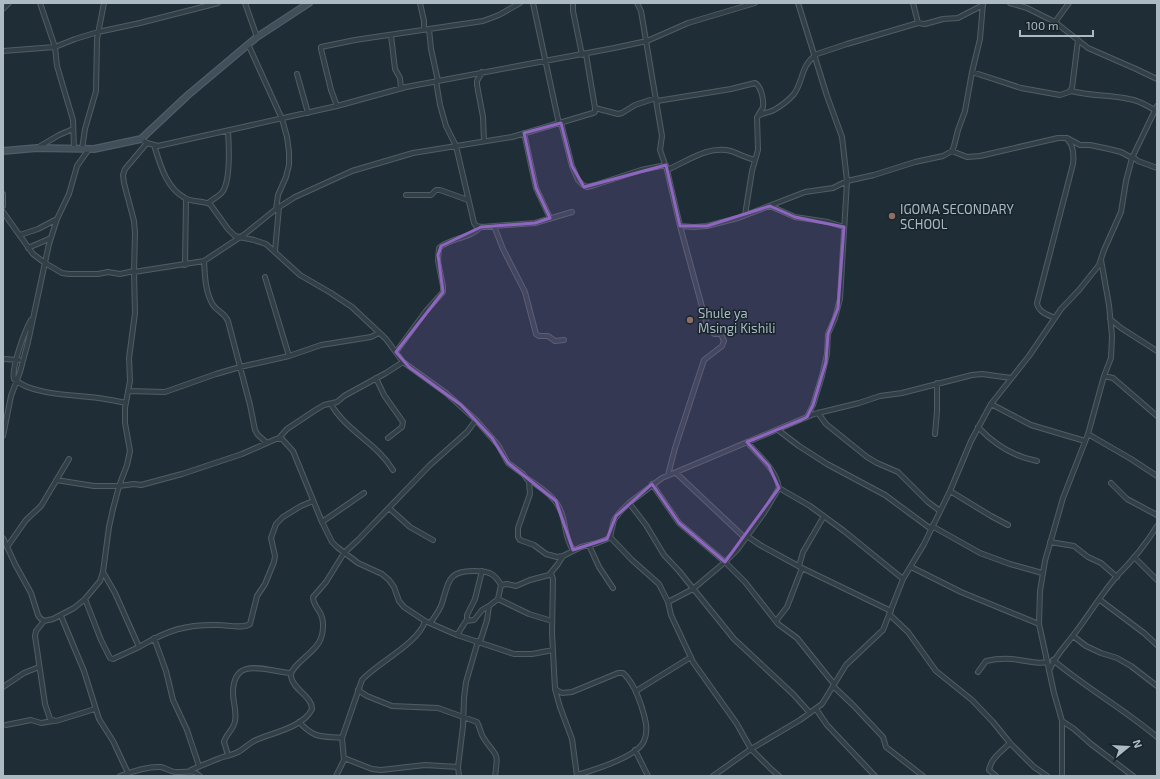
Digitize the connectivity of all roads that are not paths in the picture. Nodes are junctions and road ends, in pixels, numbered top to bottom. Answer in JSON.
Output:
{"nodes":[{"id":1,"x":9,"y":3,"type":"edge"},
{"id":2,"x":40,"y":3,"type":"edge"},
{"id":3,"x":104,"y":3,"type":"edge"},
{"id":4,"x":218,"y":3,"type":"edge"},
{"id":5,"x":245,"y":3,"type":"edge"},
{"id":6,"x":309,"y":3,"type":"edge"},
{"id":7,"x":420,"y":3,"type":"edge"},
{"id":8,"x":520,"y":3,"type":"edge"},
{"id":9,"x":533,"y":3,"type":"edge"},
{"id":10,"x":573,"y":3,"type":"edge"},
{"id":11,"x":637,"y":3,"type":"edge"},
{"id":12,"x":754,"y":3,"type":"edge"},
{"id":13,"x":798,"y":3,"type":"edge"},
{"id":14,"x":913,"y":3,"type":"edge"},
{"id":15,"x":1010,"y":3,"type":"edge"},
{"id":16,"x":1069,"y":3,"type":"edge"},
{"id":17,"x":983,"y":4,"type":"edge"},
{"id":18,"x":742,"y":5,"type":"edge"},
{"id":19,"x":3,"y":9,"type":"edge"},
{"id":20,"x":1055,"y":22,"type":"junction"},
{"id":21,"x":918,"y":24,"type":"junction"},
{"id":22,"x":427,"y":30,"type":"junction"},
{"id":23,"x":98,"y":32,"type":"junction"},
{"id":24,"x":391,"y":35,"type":"junction"},
{"id":25,"x":257,"y":37,"type":"junction"},
{"id":26,"x":1078,"y":40,"type":"junction"},
{"id":27,"x":646,"y":41,"type":"junction"},
{"id":28,"x":248,"y":44,"type":"junction"},
{"id":29,"x":55,"y":47,"type":"junction"},
{"id":30,"x":3,"y":51,"type":"edge"},
{"id":31,"x":584,"y":54,"type":"junction"},
{"id":32,"x":814,"y":56,"type":"junction"},
{"id":33,"x":547,"y":61,"type":"junction"},
{"id":34,"x":482,"y":72,"type":"junction"},
{"id":35,"x":972,"y":72,"type":"junction"},
{"id":36,"x":297,"y":74,"type":"dead end"},
{"id":37,"x":1157,"y":79,"type":"edge"},
{"id":38,"x":437,"y":81,"type":"junction"},
{"id":39,"x":401,"y":88,"type":"junction"},
{"id":40,"x":1071,"y":91,"type":"junction"},
{"id":41,"x":657,"y":99,"type":"junction"},
{"id":42,"x":337,"y":106,"type":"junction"},
{"id":43,"x":595,"y":108,"type":"junction"},
{"id":44,"x":1156,"y":108,"type":"edge"},
{"id":45,"x":308,"y":113,"type":"junction"},
{"id":46,"x":758,"y":116,"type":"junction"},
{"id":47,"x":282,"y":119,"type":"junction"},
{"id":48,"x":560,"y":123,"type":"junction"},
{"id":49,"x":73,"y":129,"type":"junction"},
{"id":50,"x":228,"y":131,"type":"junction"},
{"id":51,"x":524,"y":133,"type":"junction"},
{"id":52,"x":1066,"y":138,"type":"junction"},
{"id":53,"x":141,"y":139,"type":"junction"},
{"id":54,"x":484,"y":141,"type":"junction"},
{"id":55,"x":147,"y":143,"type":"junction"},
{"id":56,"x":154,"y":145,"type":"junction"},
{"id":57,"x":456,"y":146,"type":"junction"},
{"id":58,"x":37,"y":148,"type":"junction"},
{"id":59,"x":74,"y":148,"type":"junction"},
{"id":60,"x":82,"y":149,"type":"junction"},
{"id":61,"x":89,"y":149,"type":"junction"},
{"id":62,"x":3,"y":151,"type":"edge"},
{"id":63,"x":952,"y":151,"type":"junction"},
{"id":64,"x":1132,"y":157,"type":"junction"},
{"id":65,"x":755,"y":160,"type":"junction"},
{"id":66,"x":666,"y":168,"type":"junction"},
{"id":67,"x":1157,"y":168,"type":"edge"},
{"id":68,"x":847,"y":181,"type":"junction"},
{"id":69,"x":3,"y":194,"type":"edge"},
{"id":70,"x":406,"y":195,"type":"dead end"},
{"id":71,"x":186,"y":199,"type":"junction"},
{"id":72,"x":468,"y":200,"type":"junction"},
{"id":73,"x":208,"y":203,"type":"junction"},
{"id":74,"x":3,"y":206,"type":"edge"},
{"id":75,"x":770,"y":206,"type":"junction"},
{"id":76,"x":277,"y":208,"type":"junction"},
{"id":77,"x":3,"y":212,"type":"edge"},
{"id":78,"x":572,"y":212,"type":"dead end"},
{"id":79,"x":745,"y":215,"type":"junction"},
{"id":80,"x":550,"y":218,"type":"junction"},
{"id":81,"x":57,"y":219,"type":"junction"},
{"id":82,"x":494,"y":226,"type":"junction"},
{"id":83,"x":680,"y":226,"type":"junction"},
{"id":84,"x":481,"y":227,"type":"junction"},
{"id":85,"x":844,"y":227,"type":"junction"},
{"id":86,"x":20,"y":235,"type":"junction"},
{"id":87,"x":51,"y":238,"type":"junction"},
{"id":88,"x":239,"y":238,"type":"junction"},
{"id":89,"x":28,"y":248,"type":"junction"},
{"id":90,"x":275,"y":251,"type":"junction"},
{"id":91,"x":1101,"y":260,"type":"junction"},
{"id":92,"x":204,"y":261,"type":"junction"},
{"id":93,"x":45,"y":263,"type":"junction"},
{"id":94,"x":184,"y":265,"type":"junction"},
{"id":95,"x":134,"y":272,"type":"junction"},
{"id":96,"x":265,"y":277,"type":"dead end"},
{"id":97,"x":34,"y":316,"type":"junction"},
{"id":98,"x":1055,"y":318,"type":"junction"},
{"id":99,"x":1110,"y":319,"type":"junction"},
{"id":100,"x":379,"y":333,"type":"junction"},
{"id":101,"x":564,"y":340,"type":"dead end"},
{"id":102,"x":1157,"y":345,"type":"edge"},
{"id":103,"x":1155,"y":350,"type":"edge"},
{"id":104,"x":396,"y":352,"type":"junction"},
{"id":105,"x":289,"y":356,"type":"junction"},
{"id":106,"x":3,"y":359,"type":"edge"},
{"id":107,"x":17,"y":360,"type":"junction"},
{"id":108,"x":23,"y":360,"type":"junction"},
{"id":109,"x":403,"y":362,"type":"junction"},
{"id":110,"x":240,"y":367,"type":"junction"},
{"id":111,"x":1104,"y":376,"type":"junction"},
{"id":112,"x":376,"y":378,"type":"junction"},
{"id":113,"x":1011,"y":378,"type":"junction"},
{"id":114,"x":17,"y":382,"type":"junction"},
{"id":115,"x":937,"y":383,"type":"junction"},
{"id":116,"x":128,"y":391,"type":"junction"},
{"id":117,"x":126,"y":403,"type":"junction"},
{"id":118,"x":331,"y":404,"type":"junction"},
{"id":119,"x":991,"y":404,"type":"junction"},
{"id":120,"x":818,"y":413,"type":"junction"},
{"id":121,"x":1157,"y":416,"type":"edge"},
{"id":122,"x":807,"y":417,"type":"junction"},
{"id":123,"x":4,"y":418,"type":"edge"},
{"id":124,"x":476,"y":420,"type":"junction"},
{"id":125,"x":978,"y":427,"type":"junction"},
{"id":126,"x":778,"y":430,"type":"junction"},
{"id":127,"x":935,"y":434,"type":"dead end"},
{"id":128,"x":1088,"y":434,"type":"junction"},
{"id":129,"x":3,"y":436,"type":"edge"},
{"id":130,"x":279,"y":438,"type":"junction"},
{"id":131,"x":388,"y":438,"type":"dead end"},
{"id":132,"x":1085,"y":441,"type":"junction"},
{"id":133,"x":747,"y":442,"type":"junction"},
{"id":134,"x":267,"y":443,"type":"junction"},
{"id":135,"x":69,"y":459,"type":"dead end"},
{"id":136,"x":1038,"y":461,"type":"dead end"},
{"id":137,"x":393,"y":470,"type":"dead end"},
{"id":138,"x":676,"y":473,"type":"junction"},
{"id":139,"x":668,"y":475,"type":"junction"},
{"id":140,"x":1157,"y":476,"type":"edge"},
{"id":141,"x":526,"y":478,"type":"junction"},
{"id":142,"x":56,"y":480,"type":"junction"},
{"id":143,"x":1111,"y":483,"type":"dead end"},
{"id":144,"x":652,"y":484,"type":"junction"},
{"id":145,"x":120,"y":486,"type":"junction"},
{"id":146,"x":779,"y":488,"type":"junction"},
{"id":147,"x":950,"y":491,"type":"junction"},
{"id":148,"x":364,"y":494,"type":"dead end"},
{"id":149,"x":314,"y":501,"type":"junction"},
{"id":150,"x":629,"y":503,"type":"junction"},
{"id":151,"x":389,"y":508,"type":"junction"},
{"id":152,"x":940,"y":511,"type":"junction"},
{"id":153,"x":1157,"y":515,"type":"edge"},
{"id":154,"x":824,"y":516,"type":"junction"},
{"id":155,"x":322,"y":522,"type":"junction"},
{"id":156,"x":1008,"y":525,"type":"dead end"},
{"id":157,"x":1157,"y":526,"type":"edge"},
{"id":158,"x":931,"y":528,"type":"junction"},
{"id":159,"x":610,"y":537,"type":"junction"},
{"id":160,"x":746,"y":537,"type":"junction"},
{"id":161,"x":3,"y":538,"type":"edge"},
{"id":162,"x":433,"y":540,"type":"dead end"},
{"id":163,"x":1050,"y":542,"type":"junction"},
{"id":164,"x":590,"y":545,"type":"junction"},
{"id":165,"x":7,"y":547,"type":"junction"},
{"id":166,"x":573,"y":550,"type":"junction"},
{"id":167,"x":344,"y":553,"type":"junction"},
{"id":168,"x":563,"y":556,"type":"junction"},
{"id":169,"x":1134,"y":557,"type":"junction"},
{"id":170,"x":725,"y":562,"type":"junction"},
{"id":171,"x":800,"y":567,"type":"junction"},
{"id":172,"x":911,"y":567,"type":"junction"},
{"id":173,"x":482,"y":571,"type":"junction"},
{"id":174,"x":103,"y":572,"type":"junction"},
{"id":175,"x":551,"y":573,"type":"junction"},
{"id":176,"x":1042,"y":573,"type":"junction"},
{"id":177,"x":1117,"y":577,"type":"junction"},
{"id":178,"x":903,"y":578,"type":"junction"},
{"id":179,"x":1157,"y":580,"type":"edge"},
{"id":180,"x":501,"y":585,"type":"junction"},
{"id":181,"x":613,"y":588,"type":"dead end"},
{"id":182,"x":693,"y":589,"type":"junction"},
{"id":183,"x":85,"y":599,"type":"junction"},
{"id":184,"x":498,"y":599,"type":"junction"},
{"id":185,"x":1100,"y":600,"type":"junction"},
{"id":186,"x":668,"y":602,"type":"junction"},
{"id":187,"x":489,"y":606,"type":"junction"},
{"id":188,"x":890,"y":612,"type":"junction"},
{"id":189,"x":60,"y":616,"type":"junction"},
{"id":190,"x":425,"y":620,"type":"junction"},
{"id":191,"x":44,"y":621,"type":"junction"},
{"id":192,"x":467,"y":621,"type":"junction"},
{"id":193,"x":552,"y":621,"type":"junction"},
{"id":194,"x":431,"y":622,"type":"junction"},
{"id":195,"x":776,"y":622,"type":"junction"},
{"id":196,"x":1039,"y":624,"type":"junction"},
{"id":197,"x":457,"y":635,"type":"junction"},
{"id":198,"x":1073,"y":636,"type":"junction"},
{"id":199,"x":154,"y":638,"type":"junction"},
{"id":200,"x":479,"y":642,"type":"junction"},
{"id":201,"x":1157,"y":645,"type":"edge"},
{"id":202,"x":139,"y":647,"type":"junction"},
{"id":203,"x":553,"y":650,"type":"junction"},
{"id":204,"x":691,"y":657,"type":"junction"},
{"id":205,"x":1053,"y":660,"type":"junction"},
{"id":206,"x":1047,"y":662,"type":"junction"},
{"id":207,"x":39,"y":667,"type":"junction"},
{"id":208,"x":1049,"y":671,"type":"junction"},
{"id":209,"x":978,"y":672,"type":"dead end"},
{"id":210,"x":291,"y":673,"type":"junction"},
{"id":211,"x":833,"y":685,"type":"junction"},
{"id":212,"x":1157,"y":686,"type":"edge"},
{"id":213,"x":3,"y":687,"type":"edge"},
{"id":214,"x":358,"y":690,"type":"junction"},
{"id":215,"x":555,"y":690,"type":"junction"},
{"id":216,"x":636,"y":691,"type":"junction"},
{"id":217,"x":816,"y":709,"type":"junction"},
{"id":218,"x":96,"y":710,"type":"junction"},
{"id":219,"x":810,"y":713,"type":"junction"},
{"id":220,"x":463,"y":717,"type":"junction"},
{"id":221,"x":1062,"y":720,"type":"junction"},
{"id":222,"x":53,"y":721,"type":"junction"},
{"id":223,"x":299,"y":722,"type":"junction"},
{"id":224,"x":6,"y":725,"type":"dead end"},
{"id":225,"x":1157,"y":737,"type":"edge"},
{"id":226,"x":342,"y":738,"type":"junction"},
{"id":227,"x":1010,"y":743,"type":"junction"},
{"id":228,"x":751,"y":749,"type":"junction"},
{"id":229,"x":635,"y":750,"type":"junction"},
{"id":230,"x":228,"y":755,"type":"junction"},
{"id":231,"x":344,"y":758,"type":"junction"},
{"id":232,"x":199,"y":766,"type":"junction"},
{"id":233,"x":458,"y":767,"type":"junction"},
{"id":234,"x":191,"y":770,"type":"junction"},
{"id":235,"x":128,"y":773,"type":"junction"},
{"id":236,"x":175,"y":774,"type":"edge"},
{"id":237,"x":120,"y":776,"type":"edge"},
{"id":238,"x":200,"y":776,"type":"edge"},
{"id":239,"x":336,"y":776,"type":"edge"},
{"id":240,"x":458,"y":776,"type":"edge"},
{"id":241,"x":495,"y":776,"type":"edge"},
{"id":242,"x":577,"y":776,"type":"edge"},
{"id":243,"x":648,"y":776,"type":"edge"},
{"id":244,"x":714,"y":776,"type":"edge"},
{"id":245,"x":779,"y":776,"type":"edge"},
{"id":246,"x":875,"y":776,"type":"edge"},
{"id":247,"x":923,"y":776,"type":"edge"},
{"id":248,"x":996,"y":776,"type":"edge"},
{"id":249,"x":1047,"y":776,"type":"edge"},
{"id":250,"x":1062,"y":776,"type":"edge"},
{"id":251,"x":1133,"y":776,"type":"edge"}],
"edges":[{"from":1,"to":19,"type":"street"},
{"from":2,"to":29,"type":"street"},
{"from":3,"to":23,"type":"street"},
{"from":4,"to":23,"type":"street"},
{"from":5,"to":25,"type":"street"},
{"from":6,"to":25,"type":"main road"},
{"from":7,"to":22,"type":"street"},
{"from":8,"to":22,"type":"street"},
{"from":9,"to":33,"type":"street"},
{"from":10,"to":31,"type":"street"},
{"from":11,"to":27,"type":"street"},
{"from":12,"to":18,"type":"street"},
{"from":13,"to":32,"type":"street"},
{"from":14,"to":21,"type":"street"},
{"from":15,"to":20,"type":"street"},
{"from":16,"to":20,"type":"street"},
{"from":17,"to":21,"type":"street"},
{"from":17,"to":35,"type":"street"},
{"from":18,"to":27,"type":"street"},
{"from":20,"to":26,"type":"street"},
{"from":21,"to":32,"type":"street"},
{"from":22,"to":24,"type":"street"},
{"from":22,"to":38,"type":"street"},
{"from":23,"to":29,"type":"street"},
{"from":23,"to":60,"type":"street"},
{"from":24,"to":39,"type":"street"},
{"from":24,"to":42,"type":"street"},
{"from":25,"to":28,"type":"main road"},
{"from":26,"to":37,"type":"street"},
{"from":26,"to":40,"type":"street"},
{"from":27,"to":31,"type":"street"},
{"from":27,"to":41,"type":"street"},
{"from":28,"to":47,"type":"street"},
{"from":28,"to":53,"type":"main road"},
{"from":29,"to":30,"type":"street"},
{"from":29,"to":49,"type":"street"},
{"from":31,"to":33,"type":"street"},
{"from":31,"to":43,"type":"street"},
{"from":32,"to":46,"type":"street"},
{"from":32,"to":68,"type":"street"},
{"from":33,"to":34,"type":"street"},
{"from":33,"to":48,"type":"street"},
{"from":34,"to":38,"type":"street"},
{"from":34,"to":54,"type":"street"},
{"from":35,"to":40,"type":"street"},
{"from":35,"to":63,"type":"street"},
{"from":36,"to":45,"type":"street"},
{"from":38,"to":39,"type":"street"},
{"from":38,"to":57,"type":"street"},
{"from":39,"to":42,"type":"street"},
{"from":40,"to":44,"type":"street"},
{"from":41,"to":43,"type":"street"},
{"from":41,"to":46,"type":"street"},
{"from":41,"to":66,"type":"street"},
{"from":42,"to":45,"type":"street"},
{"from":43,"to":48,"type":"street"},
{"from":44,"to":64,"type":"street"},
{"from":45,"to":47,"type":"street"},
{"from":46,"to":65,"type":"street"},
{"from":47,"to":50,"type":"street"},
{"from":47,"to":76,"type":"street"},
{"from":48,"to":51,"type":"street"},
{"from":48,"to":66,"type":"street"},
{"from":49,"to":58,"type":"street"},
{"from":49,"to":59,"type":"street"},
{"from":50,"to":56,"type":"street"},
{"from":50,"to":73,"type":"street"},
{"from":51,"to":54,"type":"street"},
{"from":51,"to":80,"type":"street"},
{"from":52,"to":63,"type":"street"},
{"from":52,"to":64,"type":"street"},
{"from":52,"to":98,"type":"street"},
{"from":53,"to":55,"type":"street"},
{"from":53,"to":61,"type":"main road"},
{"from":54,"to":57,"type":"street"},
{"from":55,"to":56,"type":"street"},
{"from":55,"to":95,"type":"street"},
{"from":56,"to":71,"type":"street"},
{"from":57,"to":72,"type":"street"},
{"from":57,"to":76,"type":"street"},
{"from":58,"to":59,"type":"main road"},
{"from":58,"to":62,"type":"main road"},
{"from":59,"to":60,"type":"main road"},
{"from":60,"to":61,"type":"main road"},
{"from":61,"to":81,"type":"street"},
{"from":63,"to":68,"type":"street"},
{"from":64,"to":67,"type":"street"},
{"from":64,"to":91,"type":"street"},
{"from":65,"to":66,"type":"street"},
{"from":65,"to":79,"type":"street"},
{"from":66,"to":83,"type":"street"},
{"from":68,"to":75,"type":"street"},
{"from":68,"to":85,"type":"street"},
{"from":69,"to":74,"type":"street"},
{"from":70,"to":72,"type":"street"},
{"from":71,"to":73,"type":"street"},
{"from":71,"to":94,"type":"street"},
{"from":72,"to":84,"type":"street"},
{"from":73,"to":88,"type":"street"},
{"from":75,"to":79,"type":"street"},
{"from":75,"to":85,"type":"street"},
{"from":76,"to":88,"type":"street"},
{"from":76,"to":90,"type":"street"},
{"from":77,"to":86,"type":"street"},
{"from":78,"to":80,"type":"street"},
{"from":79,"to":83,"type":"street"},
{"from":80,"to":82,"type":"street"},
{"from":81,"to":86,"type":"street"},
{"from":81,"to":87,"type":"street"},
{"from":82,"to":84,"type":"street"},
{"from":82,"to":101,"type":"street"},
{"from":83,"to":139,"type":"street"},
{"from":84,"to":104,"type":"street"},
{"from":85,"to":122,"type":"street"},
{"from":86,"to":89,"type":"street"},
{"from":87,"to":89,"type":"street"},
{"from":87,"to":93,"type":"street"},
{"from":88,"to":90,"type":"street"},
{"from":88,"to":92,"type":"street"},
{"from":89,"to":93,"type":"street"},
{"from":90,"to":100,"type":"street"},
{"from":91,"to":98,"type":"street"},
{"from":91,"to":99,"type":"street"},
{"from":92,"to":94,"type":"street"},
{"from":92,"to":110,"type":"street"},
{"from":93,"to":95,"type":"street"},
{"from":93,"to":97,"type":"street"},
{"from":94,"to":95,"type":"street"},
{"from":95,"to":116,"type":"street"},
{"from":96,"to":105,"type":"street"},
{"from":97,"to":107,"type":"street"},
{"from":97,"to":108,"type":"street"},
{"from":98,"to":113,"type":"street"},
{"from":99,"to":103,"type":"street"},
{"from":99,"to":111,"type":"street"},
{"from":100,"to":104,"type":"street"},
{"from":100,"to":105,"type":"street"},
{"from":102,"to":103,"type":"street"},
{"from":104,"to":109,"type":"street"},
{"from":105,"to":110,"type":"street"},
{"from":106,"to":107,"type":"street"},
{"from":107,"to":108,"type":"street"},
{"from":107,"to":114,"type":"street"},
{"from":108,"to":114,"type":"street"},
{"from":109,"to":112,"type":"street"},
{"from":109,"to":124,"type":"street"},
{"from":110,"to":116,"type":"street"},
{"from":110,"to":134,"type":"street"},
{"from":111,"to":121,"type":"street"},
{"from":111,"to":128,"type":"street"},
{"from":112,"to":118,"type":"street"},
{"from":112,"to":131,"type":"street"},
{"from":113,"to":115,"type":"street"},
{"from":113,"to":119,"type":"street"},
{"from":114,"to":117,"type":"street"},
{"from":114,"to":123,"type":"street"},
{"from":115,"to":120,"type":"street"},
{"from":115,"to":127,"type":"street"},
{"from":116,"to":117,"type":"street"},
{"from":117,"to":145,"type":"street"},
{"from":118,"to":130,"type":"street"},
{"from":118,"to":137,"type":"street"},
{"from":119,"to":125,"type":"street"},
{"from":119,"to":132,"type":"street"},
{"from":120,"to":122,"type":"street"},
{"from":120,"to":152,"type":"street"},
{"from":122,"to":126,"type":"street"},
{"from":123,"to":129,"type":"street"},
{"from":124,"to":141,"type":"street"},
{"from":124,"to":151,"type":"street"},
{"from":125,"to":136,"type":"street"},
{"from":125,"to":147,"type":"street"},
{"from":126,"to":133,"type":"street"},
{"from":126,"to":158,"type":"street"},
{"from":128,"to":132,"type":"street"},
{"from":128,"to":140,"type":"street"},
{"from":130,"to":134,"type":"street"},
{"from":130,"to":149,"type":"street"},
{"from":132,"to":163,"type":"street"},
{"from":133,"to":138,"type":"street"},
{"from":133,"to":146,"type":"street"},
{"from":134,"to":145,"type":"street"},
{"from":135,"to":142,"type":"street"},
{"from":138,"to":139,"type":"street"},
{"from":138,"to":160,"type":"street"},
{"from":139,"to":144,"type":"street"},
{"from":141,"to":166,"type":"street"},
{"from":141,"to":168,"type":"street"},
{"from":142,"to":145,"type":"street"},
{"from":142,"to":165,"type":"street"},
{"from":143,"to":153,"type":"street"},
{"from":144,"to":150,"type":"street"},
{"from":144,"to":170,"type":"street"},
{"from":145,"to":174,"type":"street"},
{"from":146,"to":154,"type":"street"},
{"from":146,"to":160,"type":"street"},
{"from":147,"to":152,"type":"street"},
{"from":147,"to":156,"type":"street"},
{"from":148,"to":155,"type":"street"},
{"from":149,"to":155,"type":"street"},
{"from":149,"to":199,"type":"street"},
{"from":150,"to":159,"type":"street"},
{"from":150,"to":182,"type":"street"},
{"from":151,"to":162,"type":"street"},
{"from":151,"to":167,"type":"street"},
{"from":152,"to":158,"type":"street"},
{"from":154,"to":171,"type":"street"},
{"from":154,"to":178,"type":"street"},
{"from":155,"to":167,"type":"street"},
{"from":157,"to":169,"type":"street"},
{"from":158,"to":172,"type":"street"},
{"from":158,"to":176,"type":"street"},
{"from":159,"to":164,"type":"street"},
{"from":159,"to":186,"type":"street"},
{"from":160,"to":170,"type":"street"},
{"from":160,"to":171,"type":"street"},
{"from":161,"to":165,"type":"street"},
{"from":163,"to":176,"type":"street"},
{"from":163,"to":177,"type":"street"},
{"from":164,"to":166,"type":"street"},
{"from":164,"to":181,"type":"street"},
{"from":165,"to":191,"type":"street"},
{"from":166,"to":168,"type":"street"},
{"from":167,"to":190,"type":"street"},
{"from":167,"to":210,"type":"street"},
{"from":168,"to":175,"type":"street"},
{"from":169,"to":177,"type":"street"},
{"from":169,"to":179,"type":"street"},
{"from":170,"to":182,"type":"street"},
{"from":170,"to":195,"type":"street"},
{"from":171,"to":188,"type":"street"},
{"from":171,"to":195,"type":"street"},
{"from":172,"to":178,"type":"street"},
{"from":172,"to":196,"type":"street"},
{"from":173,"to":180,"type":"street"},
{"from":173,"to":192,"type":"street"},
{"from":173,"to":194,"type":"street"},
{"from":174,"to":183,"type":"street"},
{"from":174,"to":202,"type":"street"},
{"from":175,"to":180,"type":"street"},
{"from":175,"to":193,"type":"street"},
{"from":176,"to":196,"type":"street"},
{"from":177,"to":185,"type":"street"},
{"from":178,"to":188,"type":"street"},
{"from":180,"to":184,"type":"street"},
{"from":182,"to":186,"type":"street"},
{"from":182,"to":219,"type":"street"},
{"from":183,"to":189,"type":"street"},
{"from":183,"to":202,"type":"street"},
{"from":184,"to":187,"type":"street"},
{"from":184,"to":193,"type":"street"},
{"from":185,"to":198,"type":"street"},
{"from":185,"to":201,"type":"street"},
{"from":186,"to":204,"type":"street"},
{"from":187,"to":192,"type":"street"},
{"from":187,"to":200,"type":"street"},
{"from":188,"to":211,"type":"street"},
{"from":188,"to":227,"type":"street"},
{"from":189,"to":191,"type":"street"},
{"from":189,"to":218,"type":"street"},
{"from":190,"to":194,"type":"street"},
{"from":190,"to":214,"type":"street"},
{"from":191,"to":207,"type":"street"},
{"from":192,"to":197,"type":"street"},
{"from":193,"to":203,"type":"street"},
{"from":194,"to":197,"type":"street"},
{"from":195,"to":211,"type":"street"},
{"from":196,"to":206,"type":"street"},
{"from":197,"to":200,"type":"street"},
{"from":198,"to":205,"type":"street"},
{"from":198,"to":212,"type":"street"},
{"from":199,"to":202,"type":"street"},
{"from":199,"to":232,"type":"street"},
{"from":200,"to":203,"type":"street"},
{"from":200,"to":220,"type":"street"},
{"from":203,"to":215,"type":"street"},
{"from":204,"to":216,"type":"street"},
{"from":204,"to":228,"type":"street"},
{"from":205,"to":208,"type":"street"},
{"from":205,"to":225,"type":"street"},
{"from":206,"to":208,"type":"street"},
{"from":206,"to":209,"type":"street"},
{"from":207,"to":213,"type":"street"},
{"from":207,"to":222,"type":"street"},
{"from":208,"to":221,"type":"street"},
{"from":210,"to":223,"type":"street"},
{"from":210,"to":230,"type":"street"},
{"from":211,"to":217,"type":"street"},
{"from":211,"to":247,"type":"street"},
{"from":214,"to":220,"type":"street"},
{"from":214,"to":226,"type":"street"},
{"from":215,"to":216,"type":"street"},
{"from":215,"to":242,"type":"street"},
{"from":216,"to":229,"type":"street"},
{"from":217,"to":219,"type":"street"},
{"from":217,"to":246,"type":"street"},
{"from":218,"to":222,"type":"street"},
{"from":218,"to":235,"type":"street"},
{"from":219,"to":228,"type":"street"},
{"from":220,"to":233,"type":"street"},
{"from":220,"to":241,"type":"street"},
{"from":221,"to":250,"type":"street"},
{"from":221,"to":251,"type":"street"},
{"from":222,"to":224,"type":"street"},
{"from":223,"to":226,"type":"street"},
{"from":223,"to":230,"type":"street"},
{"from":226,"to":231,"type":"street"},
{"from":227,"to":248,"type":"street"},
{"from":227,"to":249,"type":"street"},
{"from":228,"to":244,"type":"street"},
{"from":228,"to":245,"type":"street"},
{"from":229,"to":242,"type":"street"},
{"from":229,"to":243,"type":"street"},
{"from":230,"to":232,"type":"street"},
{"from":231,"to":233,"type":"street"},
{"from":231,"to":239,"type":"street"},
{"from":232,"to":234,"type":"street"},
{"from":233,"to":240,"type":"street"},
{"from":234,"to":236,"type":"street"},
{"from":234,"to":238,"type":"street"},
{"from":235,"to":236,"type":"street"},
{"from":235,"to":237,"type":"street"}]}
